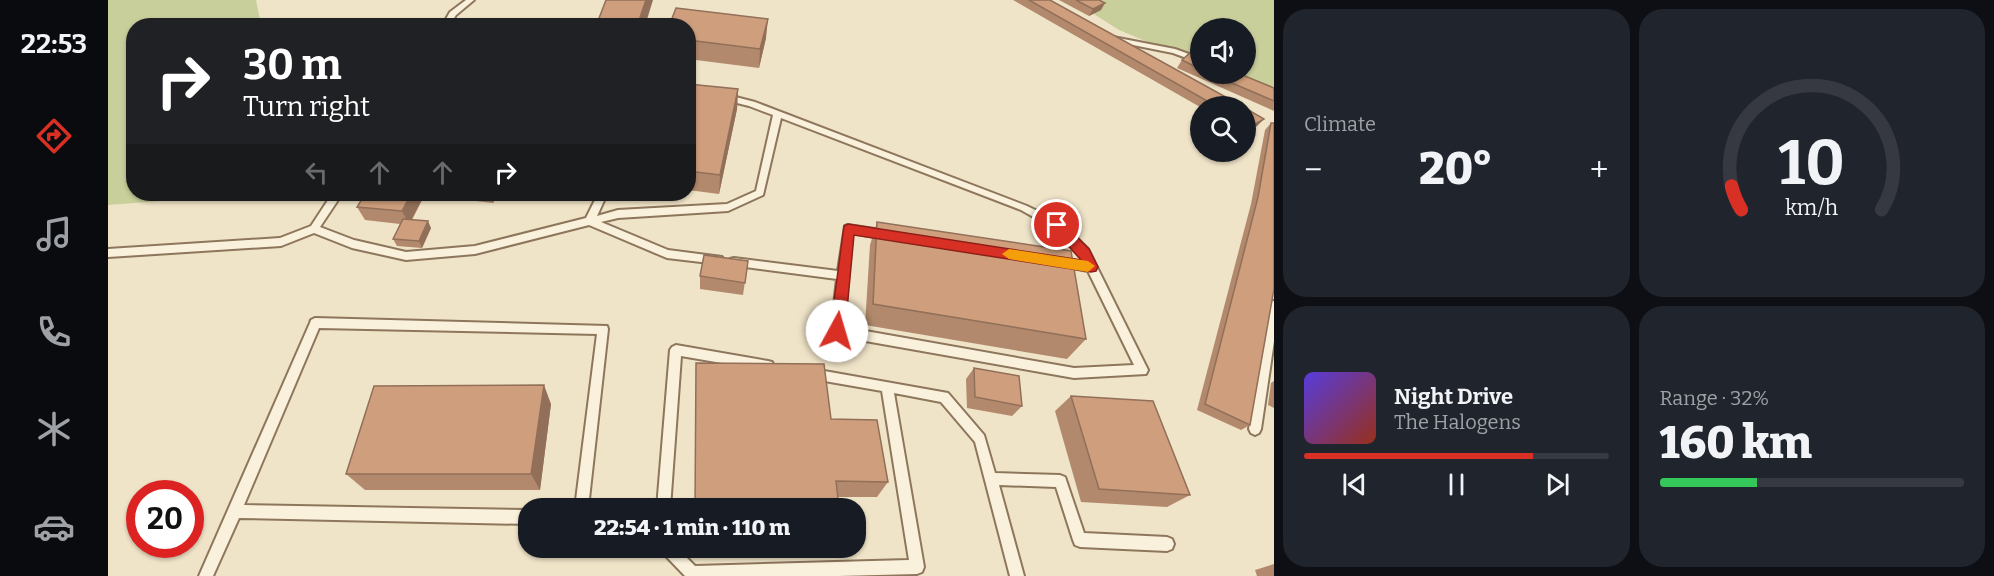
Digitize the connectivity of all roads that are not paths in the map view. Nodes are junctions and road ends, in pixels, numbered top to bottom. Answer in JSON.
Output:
{"nodes":[{"id":1,"x":470,"y":0,"type":"edge"},
{"id":2,"x":450,"y":18,"type":"edge"},
{"id":3,"x":1106,"y":33,"type":"edge"},
{"id":4,"x":1116,"y":39,"type":"junction"},
{"id":5,"x":1146,"y":56,"type":"edge"},
{"id":6,"x":1190,"y":56,"type":"edge"},
{"id":7,"x":710,"y":94,"type":"edge"},
{"id":8,"x":778,"y":114,"type":"junction"},
{"id":9,"x":332,"y":201,"type":"edge"},
{"id":10,"x":599,"y":201,"type":"edge"},
{"id":11,"x":590,"y":220,"type":"junction"},
{"id":12,"x":314,"y":229,"type":"junction"},
{"id":13,"x":894,"y":236,"type":"edge"},
{"id":14,"x":108,"y":253,"type":"edge"},
{"id":15,"x":1045,"y":260,"type":"edge"},
{"id":16,"x":1091,"y":267,"type":"junction"},
{"id":17,"x":843,"y":276,"type":"junction"},
{"id":18,"x":1274,"y":306,"type":"edge"},
{"id":19,"x":782,"y":368,"type":"edge"},
{"id":20,"x":805,"y":372,"type":"edge"},
{"id":21,"x":887,"y":387,"type":"junction"},
{"id":22,"x":1255,"y":429,"type":"dead end"},
{"id":23,"x":991,"y":479,"type":"junction"},
{"id":24,"x":583,"y":498,"type":"edge"},
{"id":25,"x":664,"y":498,"type":"edge"},
{"id":26,"x":235,"y":511,"type":"junction"},
{"id":27,"x":518,"y":517,"type":"edge"},
{"id":28,"x":1167,"y":544,"type":"dead end"},
{"id":29,"x":678,"y":558,"type":"edge"},
{"id":30,"x":206,"y":576,"type":"edge"},
{"id":31,"x":1017,"y":576,"type":"edge"}],
"edges":[{"from":1,"to":2,"type":"lane"},
{"from":3,"to":4,"type":"lane"},
{"from":4,"to":5,"type":"lane"},
{"from":4,"to":6,"type":"lane"},
{"from":7,"to":8,"type":"lane"},
{"from":8,"to":11,"type":"lane"},
{"from":8,"to":16,"type":"lane"},
{"from":9,"to":12,"type":"lane"},
{"from":10,"to":11,"type":"lane"},
{"from":11,"to":12,"type":"lane"},
{"from":11,"to":17,"type":"lane"},
{"from":12,"to":14,"type":"lane"},
{"from":13,"to":17,"type":"lane"},
{"from":15,"to":16,"type":"lane"},
{"from":16,"to":17,"type":"lane"},
{"from":18,"to":22,"type":"lane"},
{"from":19,"to":25,"type":"lane"},
{"from":20,"to":21,"type":"lane"},
{"from":21,"to":23,"type":"lane"},
{"from":21,"to":29,"type":"lane"},
{"from":23,"to":28,"type":"lane"},
{"from":23,"to":31,"type":"lane"},
{"from":24,"to":26,"type":"lane"},
{"from":26,"to":27,"type":"lane"},
{"from":26,"to":30,"type":"lane"}]}
